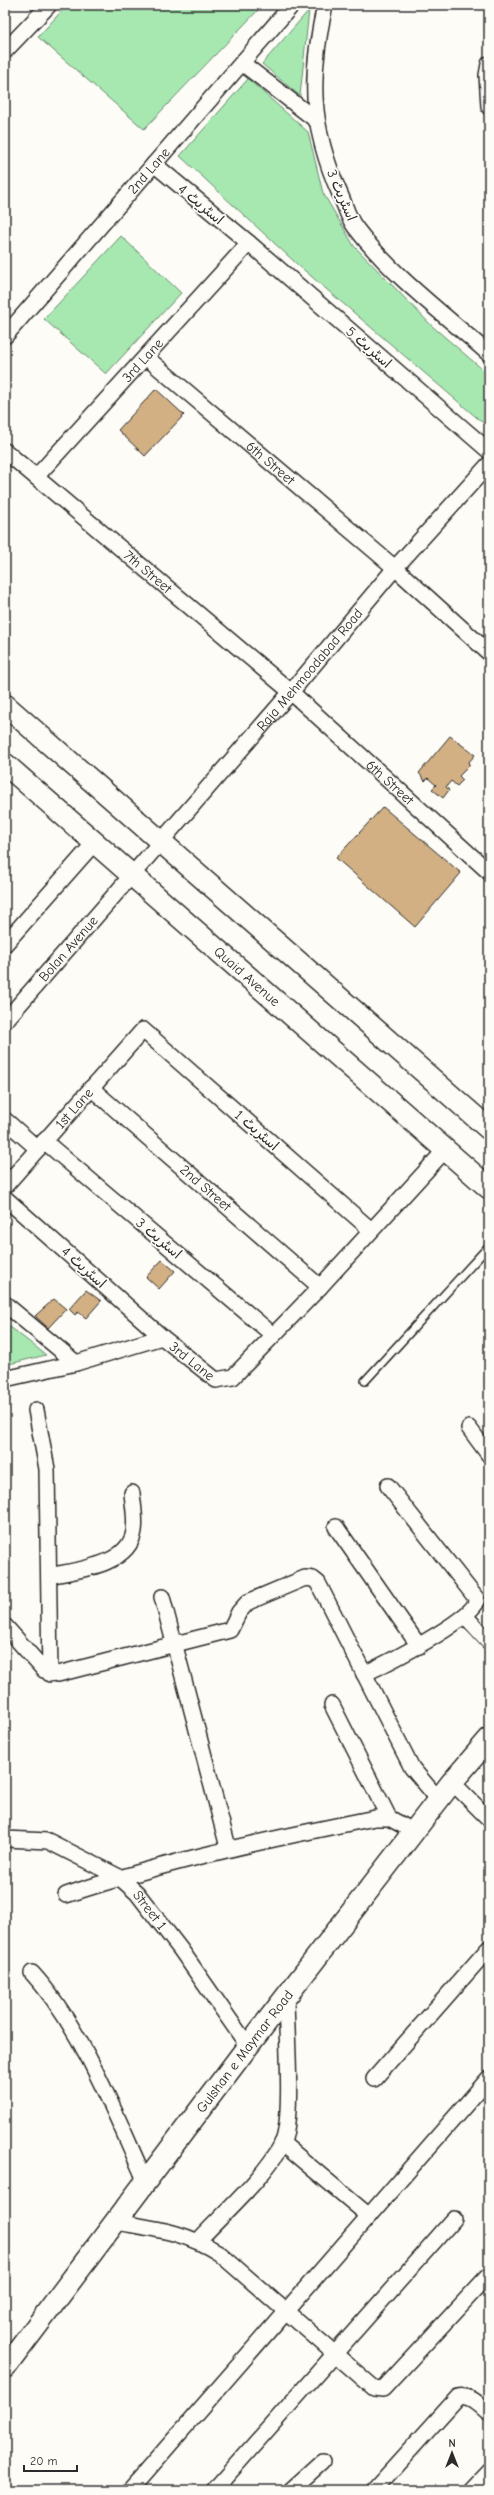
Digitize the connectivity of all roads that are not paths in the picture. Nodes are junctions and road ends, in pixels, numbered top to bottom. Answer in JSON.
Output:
{"nodes":[{"id":1,"x":48,"y":5,"type":"edge"},
{"id":2,"x":292,"y":5,"type":"edge"},
{"id":3,"x":325,"y":5,"type":"edge"},
{"id":4,"x":5,"y":52,"type":"edge"},
{"id":5,"x":242,"y":63,"type":"junction"},
{"id":6,"x":489,"y":64,"type":"edge"},
{"id":7,"x":489,"y":107,"type":"edge"},
{"id":8,"x":316,"y":120,"type":"junction"},
{"id":9,"x":154,"y":164,"type":"junction"},
{"id":10,"x":249,"y":243,"type":"junction"},
{"id":11,"x":5,"y":336,"type":"edge"},
{"id":12,"x":489,"y":354,"type":"edge"},
{"id":13,"x":147,"y":358,"type":"junction"},
{"id":14,"x":5,"y":451,"type":"edge"},
{"id":15,"x":489,"y":452,"type":"edge"},
{"id":16,"x":489,"y":464,"type":"edge"},
{"id":17,"x":36,"y":477,"type":"junction"},
{"id":18,"x":395,"y":568,"type":"junction"},
{"id":19,"x":489,"y":653,"type":"edge"},
{"id":20,"x":291,"y":692,"type":"junction"},
{"id":21,"x":5,"y":705,"type":"edge"},
{"id":22,"x":5,"y":764,"type":"edge"},
{"id":23,"x":95,"y":842,"type":"junction"},
{"id":24,"x":160,"y":843,"type":"junction"},
{"id":25,"x":489,"y":872,"type":"edge"},
{"id":26,"x":130,"y":875,"type":"junction"},
{"id":27,"x":5,"y":944,"type":"edge"},
{"id":28,"x":5,"y":1022,"type":"edge"},
{"id":29,"x":143,"y":1030,"type":"joint"},
{"id":30,"x":92,"y":1088,"type":"junction"},
{"id":31,"x":5,"y":1120,"type":"edge"},
{"id":32,"x":489,"y":1129,"type":"edge"},
{"id":33,"x":41,"y":1145,"type":"junction"},
{"id":34,"x":446,"y":1149,"type":"junction"},
{"id":35,"x":5,"y":1186,"type":"edge"},
{"id":36,"x":489,"y":1188,"type":"edge"},
{"id":37,"x":5,"y":1198,"type":"edge"},
{"id":38,"x":371,"y":1230,"type":"junction"},
{"id":39,"x":489,"y":1246,"type":"edge"},
{"id":40,"x":320,"y":1287,"type":"junction"},
{"id":41,"x":5,"y":1304,"type":"edge"},
{"id":42,"x":273,"y":1335,"type":"junction"},
{"id":43,"x":162,"y":1337,"type":"junction"},
{"id":44,"x":76,"y":1363,"type":"junction"},
{"id":45,"x":5,"y":1379,"type":"edge"},
{"id":46,"x":365,"y":1381,"type":"dead end"},
{"id":47,"x":36,"y":1410,"type":"dead end"},
{"id":48,"x":468,"y":1428,"type":"dead end"},
{"id":49,"x":489,"y":1456,"type":"edge"},
{"id":50,"x":388,"y":1486,"type":"dead end"},
{"id":51,"x":132,"y":1494,"type":"dead end"},
{"id":52,"x":336,"y":1527,"type":"dead end"},
{"id":53,"x":49,"y":1576,"type":"junction"},
{"id":54,"x":162,"y":1598,"type":"dead end"},
{"id":55,"x":463,"y":1617,"type":"junction"},
{"id":56,"x":5,"y":1626,"type":"edge"},
{"id":57,"x":489,"y":1642,"type":"edge"},
{"id":58,"x":174,"y":1644,"type":"junction"},
{"id":59,"x":419,"y":1646,"type":"junction"},
{"id":60,"x":50,"y":1674,"type":"junction"},
{"id":61,"x":364,"y":1674,"type":"junction"},
{"id":62,"x":332,"y":1705,"type":"dead end"},
{"id":63,"x":489,"y":1739,"type":"edge"},
{"id":64,"x":452,"y":1782,"type":"junction"},
{"id":65,"x":439,"y":1800,"type":"junction"},
{"id":66,"x":389,"y":1818,"type":"junction"},
{"id":67,"x":489,"y":1819,"type":"edge"},
{"id":68,"x":415,"y":1832,"type":"junction"},
{"id":69,"x":5,"y":1839,"type":"edge"},
{"id":70,"x":228,"y":1848,"type":"junction"},
{"id":71,"x":119,"y":1877,"type":"junction"},
{"id":72,"x":66,"y":1895,"type":"dead end"},
{"id":73,"x":489,"y":1948,"type":"edge"},
{"id":74,"x":32,"y":1974,"type":"dead end"},
{"id":75,"x":286,"y":1998,"type":"junction"},
{"id":76,"x":248,"y":2046,"type":"junction"},
{"id":77,"x":489,"y":2078,"type":"edge"},
{"id":78,"x":374,"y":2079,"type":"dead end"},
{"id":79,"x":282,"y":2143,"type":"junction"},
{"id":80,"x":146,"y":2182,"type":"junction"},
{"id":81,"x":369,"y":2216,"type":"junction"},
{"id":82,"x":454,"y":2219,"type":"dead end"},
{"id":83,"x":116,"y":2222,"type":"junction"},
{"id":84,"x":198,"y":2240,"type":"junction"},
{"id":85,"x":487,"y":2276,"type":"dead end"},
{"id":86,"x":286,"y":2311,"type":"junction"},
{"id":87,"x":334,"y":2354,"type":"junction"},
{"id":88,"x":5,"y":2368,"type":"edge"},
{"id":89,"x":489,"y":2413,"type":"edge"},
{"id":90,"x":322,"y":2462,"type":"dead end"},
{"id":91,"x":489,"y":2471,"type":"edge"},
{"id":92,"x":130,"y":2490,"type":"edge"},
{"id":93,"x":214,"y":2490,"type":"edge"},
{"id":94,"x":291,"y":2490,"type":"edge"},
{"id":95,"x":374,"y":2490,"type":"edge"},
{"id":96,"x":471,"y":2490,"type":"edge"}],
"edges":[{"from":1,"to":4,"type":"street"},
{"from":2,"to":5,"type":"street","name":"2nd Lane"},
{"from":3,"to":8,"type":"street","name":"اسٹریٹ 3"},
{"from":5,"to":8,"type":"street"},
{"from":5,"to":9,"type":"street","name":"2nd Lane"},
{"from":6,"to":7,"type":"street"},
{"from":8,"to":12,"type":"street","name":"اسٹریٹ 3"},
{"from":9,"to":10,"type":"street","name":"اسٹریٹ 4"},
{"from":9,"to":11,"type":"street","name":"2nd Lane"},
{"from":10,"to":13,"type":"street","name":"3rd Lane"},
{"from":10,"to":15,"type":"street","name":"اسٹریٹ 5"},
{"from":13,"to":17,"type":"street","name":"3rd Lane"},
{"from":13,"to":18,"type":"street","name":"6th Street"},
{"from":14,"to":17,"type":"street","name":"7th Street"},
{"from":16,"to":18,"type":"street","name":"Raja Mehmoodabad Road"},
{"from":17,"to":20,"type":"street","name":"7th Street"},
{"from":18,"to":19,"type":"street"},
{"from":18,"to":20,"type":"street","name":"Raja Mehmoodabad Road"},
{"from":20,"to":24,"type":"street","name":"Raja Mehmoodabad Road"},
{"from":20,"to":25,"type":"street","name":"6th Street"},
{"from":21,"to":24,"type":"main road"},
{"from":22,"to":23,"type":"main road","name":"Quaid Avenue"},
{"from":23,"to":26,"type":"main road","name":"Quaid Avenue"},
{"from":23,"to":27,"type":"street"},
{"from":24,"to":26,"type":"street","name":"Raja Mehmoodabad Road"},
{"from":24,"to":32,"type":"main road"},
{"from":26,"to":28,"type":"street","name":"Bolan Avenue"},
{"from":26,"to":34,"type":"main road","name":"Quaid Avenue"},
{"from":29,"to":30,"type":"street","name":"1st Lane"},
{"from":29,"to":38,"type":"street","name":"اسٹریٹ 1"},
{"from":30,"to":33,"type":"street","name":"1st Lane"},
{"from":30,"to":40,"type":"street","name":"2nd Street"},
{"from":31,"to":33,"type":"street","name":"اسٹریٹ 3"},
{"from":33,"to":35,"type":"street","name":"1st Lane"},
{"from":33,"to":42,"type":"street","name":"اسٹریٹ 3"},
{"from":34,"to":36,"type":"main road","name":"Quaid Avenue"},
{"from":34,"to":38,"type":"street","name":"3rd Lane"},
{"from":37,"to":43,"type":"street","name":"اسٹریٹ 4"},
{"from":38,"to":40,"type":"street","name":"3rd Lane"},
{"from":39,"to":46,"type":"lane"},
{"from":40,"to":42,"type":"street","name":"3rd Lane"},
{"from":41,"to":44,"type":"street"},
{"from":42,"to":43,"type":"street","name":"3rd Lane"},
{"from":43,"to":44,"type":"street","name":"3rd Lane"},
{"from":44,"to":45,"type":"street","name":"3rd Lane"},
{"from":47,"to":53,"type":"street"},
{"from":48,"to":49,"type":"street"},
{"from":50,"to":55,"type":"street"},
{"from":51,"to":53,"type":"street"},
{"from":52,"to":59,"type":"street"},
{"from":53,"to":60,"type":"street"},
{"from":54,"to":58,"type":"street"},
{"from":55,"to":57,"type":"street"},
{"from":55,"to":59,"type":"street"},
{"from":56,"to":60,"type":"street"},
{"from":58,"to":60,"type":"street"},
{"from":58,"to":61,"type":"street"},
{"from":58,"to":70,"type":"street"},
{"from":59,"to":61,"type":"street"},
{"from":61,"to":65,"type":"street"},
{"from":62,"to":66,"type":"street"},
{"from":63,"to":64,"type":"main road","name":"Gulshan e Maymar Road"},
{"from":64,"to":65,"type":"main road","name":"Gulshan e Maymar Road"},
{"from":64,"to":67,"type":"street"},
{"from":65,"to":68,"type":"main road","name":"Gulshan e Maymar Road"},
{"from":66,"to":68,"type":"street"},
{"from":66,"to":70,"type":"street"},
{"from":68,"to":75,"type":"main road","name":"Gulshan e Maymar Road"},
{"from":69,"to":71,"type":"street","name":"Street 1"},
{"from":70,"to":71,"type":"street"},
{"from":71,"to":72,"type":"street"},
{"from":71,"to":76,"type":"street","name":"Street 1"},
{"from":73,"to":78,"type":"street"},
{"from":74,"to":80,"type":"street"},
{"from":75,"to":76,"type":"main road","name":"Gulshan e Maymar Road"},
{"from":75,"to":79,"type":"street"},
{"from":76,"to":80,"type":"main road","name":"Gulshan e Maymar Road"},
{"from":77,"to":81,"type":"street"},
{"from":79,"to":81,"type":"street"},
{"from":79,"to":84,"type":"street"},
{"from":80,"to":83,"type":"main road","name":"Gulshan e Maymar Road"},
{"from":81,"to":86,"type":"street"},
{"from":82,"to":87,"type":"street"},
{"from":83,"to":84,"type":"street"},
{"from":83,"to":88,"type":"main road","name":"Gulshan e Maymar Road"},
{"from":84,"to":86,"type":"street"},
{"from":85,"to":87,"type":"street"},
{"from":86,"to":87,"type":"street"},
{"from":86,"to":92,"type":"street"},
{"from":87,"to":93,"type":"street"},
{"from":89,"to":95,"type":"street"},
{"from":90,"to":94,"type":"street"},
{"from":91,"to":96,"type":"street"}]}
